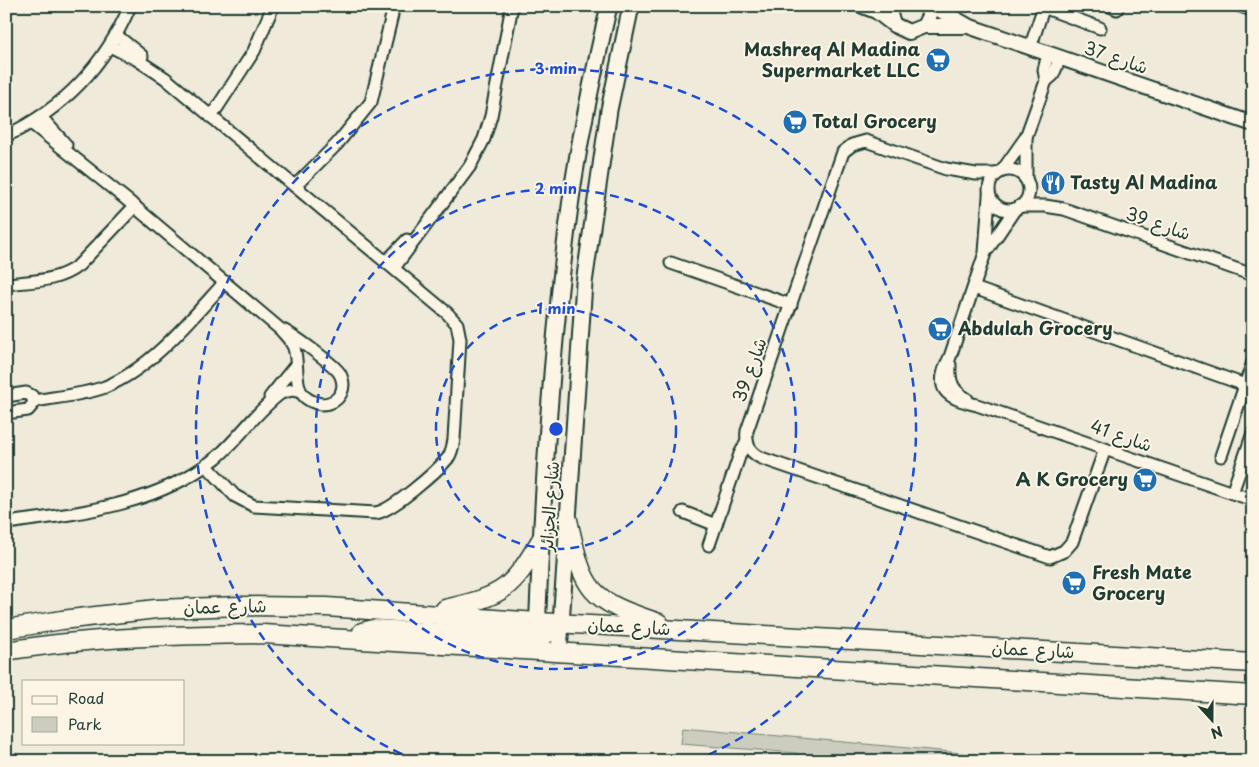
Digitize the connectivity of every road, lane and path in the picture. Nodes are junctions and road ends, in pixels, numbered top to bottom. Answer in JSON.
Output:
{"nodes":[{"id":1,"x":130,"y":6,"type":"edge"},
{"id":2,"x":273,"y":6,"type":"edge"},
{"id":3,"x":512,"y":6,"type":"edge"},
{"id":4,"x":609,"y":6,"type":"edge"},
{"id":5,"x":863,"y":6,"type":"edge"},
{"id":6,"x":891,"y":6,"type":"edge"},
{"id":7,"x":928,"y":6,"type":"edge"},
{"id":8,"x":933,"y":6,"type":"edge"},
{"id":9,"x":1240,"y":6,"type":"edge"},
{"id":10,"x":1044,"y":7,"type":"edge"},
{"id":11,"x":631,"y":10,"type":"edge"},
{"id":12,"x":1253,"y":10,"type":"edge"},
{"id":13,"x":392,"y":15,"type":"dead end"},
{"id":14,"x":894,"y":25,"type":"junction"},
{"id":15,"x":924,"y":26,"type":"junction"},
{"id":16,"x":968,"y":26,"type":"junction"},
{"id":17,"x":1100,"y":28,"type":"dead end"},
{"id":18,"x":116,"y":35,"type":"junction"},
{"id":19,"x":110,"y":46,"type":"junction"},
{"id":20,"x":1030,"y":48,"type":"junction"},
{"id":21,"x":1054,"y":56,"type":"junction"},
{"id":22,"x":165,"y":78,"type":"junction"},
{"id":23,"x":208,"y":114,"type":"junction"},
{"id":24,"x":36,"y":120,"type":"junction"},
{"id":25,"x":1253,"y":124,"type":"edge"},
{"id":26,"x":6,"y":136,"type":"edge"},
{"id":27,"x":1026,"y":137,"type":"junction"},
{"id":28,"x":999,"y":172,"type":"junction"},
{"id":29,"x":1026,"y":179,"type":"junction"},
{"id":30,"x":299,"y":189,"type":"junction"},
{"id":31,"x":989,"y":196,"type":"junction"},
{"id":32,"x":131,"y":203,"type":"junction"},
{"id":33,"x":1018,"y":208,"type":"junction"},
{"id":34,"x":985,"y":253,"type":"junction"},
{"id":35,"x":671,"y":263,"type":"dead end"},
{"id":36,"x":390,"y":265,"type":"junction"},
{"id":37,"x":1253,"y":275,"type":"edge"},
{"id":38,"x":222,"y":279,"type":"junction"},
{"id":39,"x":6,"y":284,"type":"edge"},
{"id":40,"x":974,"y":288,"type":"junction"},
{"id":41,"x":791,"y":305,"type":"junction"},
{"id":42,"x":280,"y":329,"type":"junction"},
{"id":43,"x":295,"y":366,"type":"junction"},
{"id":44,"x":1252,"y":368,"type":"edge"},
{"id":45,"x":1245,"y":385,"type":"junction"},
{"id":46,"x":301,"y":392,"type":"junction"},
{"id":47,"x":6,"y":396,"type":"edge"},
{"id":48,"x":34,"y":400,"type":"junction"},
{"id":49,"x":268,"y":404,"type":"junction"},
{"id":50,"x":6,"y":413,"type":"edge"},
{"id":51,"x":1253,"y":433,"type":"edge"},
{"id":52,"x":746,"y":441,"type":"junction"},
{"id":53,"x":1105,"y":449,"type":"junction"},
{"id":54,"x":757,"y":456,"type":"junction"},
{"id":55,"x":1244,"y":459,"type":"junction"},
{"id":56,"x":206,"y":465,"type":"junction"},
{"id":57,"x":736,"y":466,"type":"junction"},
{"id":58,"x":1232,"y":493,"type":"junction"},
{"id":59,"x":1253,"y":500,"type":"edge"},
{"id":60,"x":683,"y":512,"type":"dead end"},
{"id":61,"x":568,"y":520,"type":"junction"},
{"id":62,"x":6,"y":523,"type":"edge"},
{"id":63,"x":716,"y":525,"type":"junction"},
{"id":64,"x":542,"y":538,"type":"junction"},
{"id":65,"x":709,"y":545,"type":"dead end"},
{"id":66,"x":427,"y":613,"type":"junction"},
{"id":67,"x":6,"y":629,"type":"edge"},
{"id":68,"x":560,"y":629,"type":"junction"},
{"id":69,"x":680,"y":630,"type":"junction"},
{"id":70,"x":731,"y":633,"type":"junction"},
{"id":71,"x":543,"y":643,"type":"junction"},
{"id":72,"x":6,"y":651,"type":"edge"},
{"id":73,"x":1253,"y":663,"type":"edge"},
{"id":74,"x":1253,"y":696,"type":"edge"}],
"edges":[{"from":1,"to":18,"type":"street"},
{"from":2,"to":23,"type":"street"},
{"from":3,"to":36,"type":"street"},
{"from":4,"to":64,"type":"main road","name":"شارع الجزائر"},
{"from":5,"to":14,"type":"street"},
{"from":6,"to":14,"type":"street"},
{"from":7,"to":15,"type":"street"},
{"from":8,"to":16,"type":"street","name":"شارع 37"},
{"from":9,"to":12,"type":"street"},
{"from":10,"to":17,"type":"street"},
{"from":10,"to":20,"type":"street"},
{"from":11,"to":61,"type":"main road","name":"شارع الجزائر"},
{"from":13,"to":30,"type":"street"},
{"from":14,"to":15,"type":"street","name":"شارع 37"},
{"from":15,"to":16,"type":"street","name":"شارع 37"},
{"from":16,"to":20,"type":"street","name":"شارع 37"},
{"from":18,"to":19,"type":"street"},
{"from":18,"to":22,"type":"street"},
{"from":19,"to":22,"type":"street"},
{"from":19,"to":24,"type":"street"},
{"from":20,"to":21,"type":"street","name":"شارع 37"},
{"from":21,"to":25,"type":"street","name":"شارع 37"},
{"from":21,"to":27,"type":"street"},
{"from":22,"to":23,"type":"street"},
{"from":23,"to":30,"type":"street"},
{"from":24,"to":26,"type":"street"},
{"from":24,"to":32,"type":"street"},
{"from":27,"to":28,"type":"street"},
{"from":27,"to":29,"type":"street"},
{"from":28,"to":29,"type":"street"},
{"from":28,"to":31,"type":"street"},
{"from":28,"to":41,"type":"street","name":"شارع 39"},
{"from":29,"to":33,"type":"street"},
{"from":30,"to":36,"type":"street"},
{"from":31,"to":33,"type":"street"},
{"from":31,"to":34,"type":"street"},
{"from":32,"to":38,"type":"street"},
{"from":32,"to":39,"type":"street"},
{"from":33,"to":34,"type":"street"},
{"from":33,"to":37,"type":"street","name":"شارع 39"},
{"from":34,"to":40,"type":"street"},
{"from":35,"to":41,"type":"street"},
{"from":36,"to":56,"type":"street"},
{"from":38,"to":42,"type":"street"},
{"from":38,"to":48,"type":"street"},
{"from":40,"to":45,"type":"street"},
{"from":40,"to":53,"type":"street","name":"شارع 41"},
{"from":41,"to":52,"type":"street","name":"شارع 39"},
{"from":42,"to":43,"type":"street"},
{"from":42,"to":46,"type":"street"},
{"from":43,"to":46,"type":"street"},
{"from":43,"to":49,"type":"street"},
{"from":44,"to":45,"type":"street"},
{"from":45,"to":55,"type":"street"},
{"from":46,"to":49,"type":"street"},
{"from":47,"to":48,"type":"street"},
{"from":48,"to":50,"type":"street"},
{"from":49,"to":56,"type":"street"},
{"from":51,"to":55,"type":"street"},
{"from":52,"to":54,"type":"street"},
{"from":52,"to":57,"type":"street","name":"شارع 39"},
{"from":53,"to":54,"type":"street"},
{"from":53,"to":58,"type":"street","name":"شارع 41"},
{"from":54,"to":57,"type":"street"},
{"from":55,"to":58,"type":"street"},
{"from":56,"to":62,"type":"street"},
{"from":57,"to":63,"type":"street","name":"شارع 39"},
{"from":58,"to":59,"type":"street","name":"شارع 41"},
{"from":60,"to":63,"type":"street"},
{"from":61,"to":68,"type":"main road","name":"شارع الجزائر"},
{"from":61,"to":69,"type":"main road"},
{"from":63,"to":65,"type":"street","name":"شارع 39"},
{"from":64,"to":66,"type":"main road"},
{"from":64,"to":71,"type":"main road","name":"شارع الجزائر"},
{"from":66,"to":67,"type":"main road","name":"شارع عمان"},
{"from":66,"to":71,"type":"main road","name":"شارع عمان"},
{"from":68,"to":69,"type":"main road","name":"شارع عمان"},
{"from":68,"to":70,"type":"main road"},
{"from":68,"to":71,"type":"main road","name":"شارع عمان"},
{"from":68,"to":71,"type":"main road"},
{"from":69,"to":70,"type":"main road","name":"شارع عمان"},
{"from":70,"to":73,"type":"main road","name":"شارع عمان"},
{"from":71,"to":72,"type":"main road","name":"شارع عمان"},
{"from":71,"to":74,"type":"main road","name":"شارع عمان"}]}
